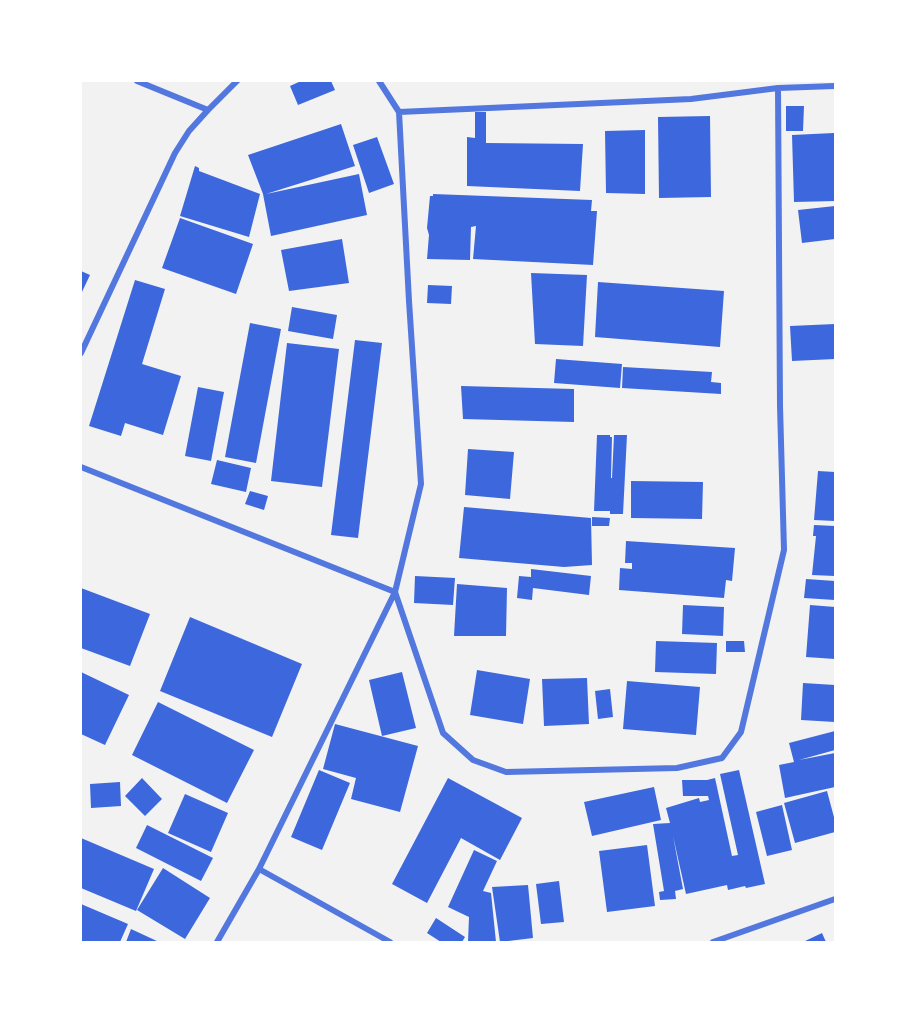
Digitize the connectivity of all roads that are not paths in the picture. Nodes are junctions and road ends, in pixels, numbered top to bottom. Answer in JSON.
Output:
{"nodes":[{"id":1,"x":137,"y":81,"type":"edge"},
{"id":2,"x":237,"y":81,"type":"edge"},
{"id":3,"x":380,"y":81,"type":"edge"},
{"id":4,"x":835,"y":86,"type":"edge"},
{"id":5,"x":778,"y":88,"type":"junction"},
{"id":6,"x":208,"y":110,"type":"junction"},
{"id":7,"x":399,"y":112,"type":"junction"},
{"id":8,"x":81,"y":353,"type":"edge"},
{"id":9,"x":81,"y":467,"type":"edge"},
{"id":10,"x":395,"y":592,"type":"junction"},
{"id":11,"x":259,"y":869,"type":"junction"},
{"id":12,"x":835,"y":899,"type":"edge"},
{"id":13,"x":217,"y":942,"type":"edge"},
{"id":14,"x":390,"y":942,"type":"edge"},
{"id":15,"x":713,"y":942,"type":"edge"}],
"edges":[{"from":1,"to":6,"type":"street"},
{"from":2,"to":6,"type":"street"},
{"from":3,"to":7,"type":"street"},
{"from":4,"to":5,"type":"street"},
{"from":5,"to":7,"type":"street"},
{"from":5,"to":10,"type":"street"},
{"from":6,"to":8,"type":"street"},
{"from":7,"to":10,"type":"street"},
{"from":9,"to":10,"type":"street"},
{"from":10,"to":11,"type":"street"},
{"from":11,"to":13,"type":"street"},
{"from":11,"to":14,"type":"street"},
{"from":12,"to":15,"type":"street"}]}
